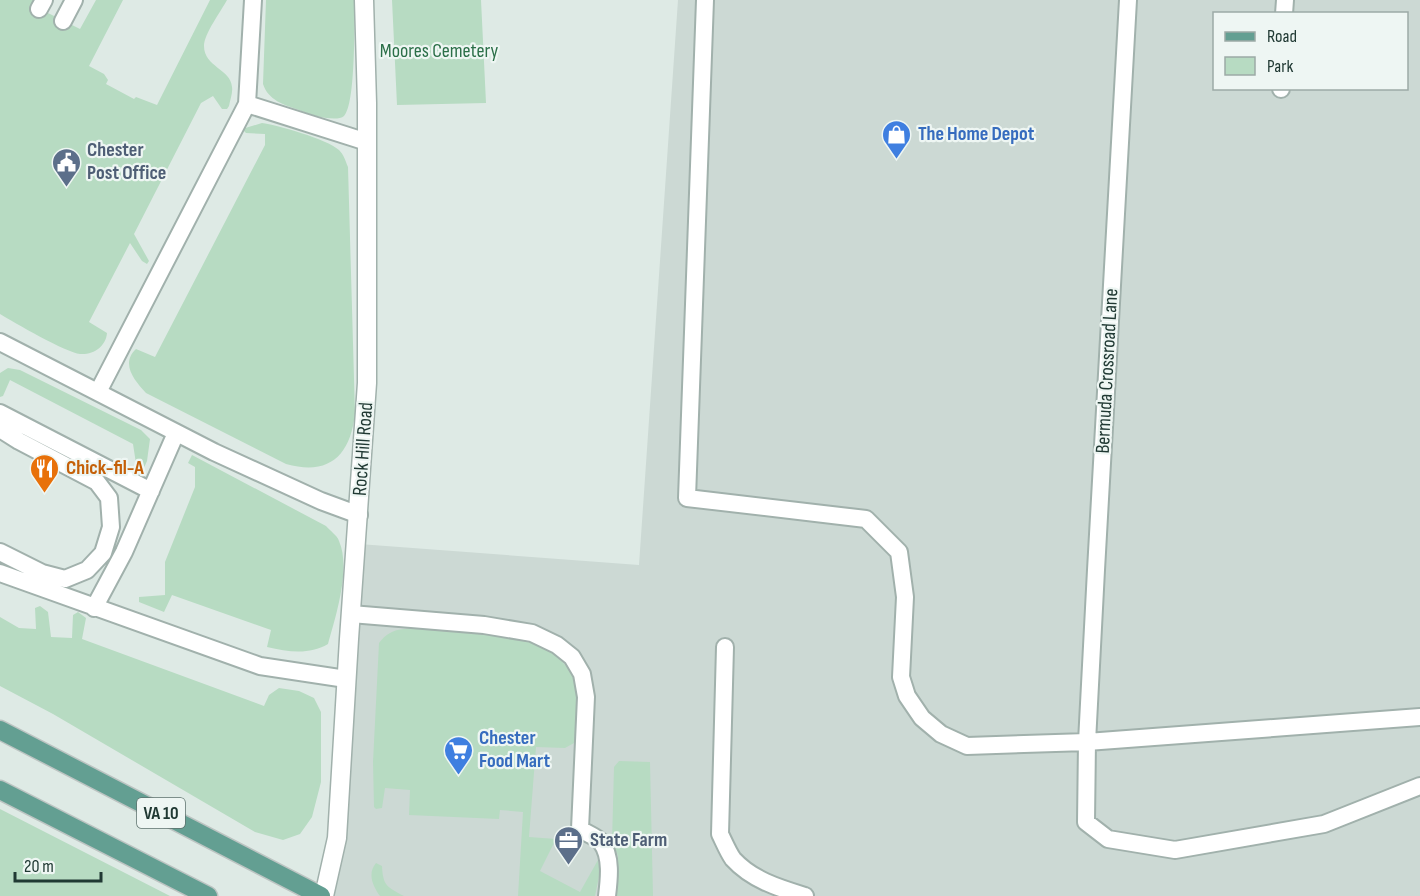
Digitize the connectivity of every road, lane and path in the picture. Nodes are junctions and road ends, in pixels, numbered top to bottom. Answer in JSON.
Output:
{"nodes":[{"id":1,"x":74,"y":0,"type":"edge"},
{"id":2,"x":253,"y":0,"type":"edge"},
{"id":3,"x":364,"y":0,"type":"edge"},
{"id":4,"x":705,"y":0,"type":"edge"},
{"id":5,"x":1128,"y":0,"type":"edge"},
{"id":6,"x":63,"y":21,"type":"dead end"},
{"id":7,"x":247,"y":104,"type":"junction"},
{"id":8,"x":367,"y":142,"type":"junction"},
{"id":9,"x":1,"y":341,"type":"edge"},
{"id":10,"x":98,"y":392,"type":"junction"},
{"id":11,"x":0,"y":413,"type":"edge"},
{"id":12,"x":0,"y":429,"type":"edge"},
{"id":13,"x":176,"y":432,"type":"junction"},
{"id":14,"x":151,"y":491,"type":"junction"},
{"id":15,"x":359,"y":515,"type":"junction"},
{"id":16,"x":0,"y":540,"type":"edge"},
{"id":17,"x":0,"y":552,"type":"edge"},
{"id":18,"x":91,"y":566,"type":"junction"},
{"id":19,"x":0,"y":573,"type":"edge"},
{"id":20,"x":94,"y":608,"type":"junction"},
{"id":21,"x":351,"y":614,"type":"junction"},
{"id":22,"x":725,"y":647,"type":"dead end"},
{"id":23,"x":346,"y":679,"type":"junction"},
{"id":24,"x":1420,"y":717,"type":"edge"},
{"id":25,"x":0,"y":730,"type":"edge"},
{"id":26,"x":1088,"y":742,"type":"junction"},
{"id":27,"x":1420,"y":786,"type":"edge"},
{"id":28,"x":0,"y":789,"type":"edge"},
{"id":29,"x":208,"y":896,"type":"edge"},
{"id":30,"x":323,"y":896,"type":"edge"},
{"id":31,"x":607,"y":896,"type":"edge"},
{"id":32,"x":804,"y":896,"type":"edge"}],
"edges":[{"from":1,"to":6,"type":"lane"},
{"from":2,"to":7,"type":"lane"},
{"from":3,"to":8,"type":"street","name":"Rock Hill Road"},
{"from":4,"to":26,"type":"lane"},
{"from":5,"to":26,"type":"lane","name":"Bermuda Crossroad Lane"},
{"from":7,"to":8,"type":"lane"},
{"from":7,"to":10,"type":"lane"},
{"from":8,"to":15,"type":"street","name":"Rock Hill Road"},
{"from":9,"to":10,"type":"lane"},
{"from":10,"to":13,"type":"lane"},
{"from":11,"to":14,"type":"lane"},
{"from":12,"to":18,"type":"lane"},
{"from":13,"to":14,"type":"lane"},
{"from":13,"to":15,"type":"lane"},
{"from":14,"to":20,"type":"lane"},
{"from":15,"to":21,"type":"street","name":"Rock Hill Road"},
{"from":16,"to":18,"type":"lane"},
{"from":17,"to":18,"type":"lane"},
{"from":19,"to":20,"type":"lane"},
{"from":20,"to":23,"type":"lane"},
{"from":21,"to":23,"type":"street","name":"Rock Hill Road"},
{"from":21,"to":31,"type":"lane"},
{"from":22,"to":32,"type":"lane"},
{"from":23,"to":30,"type":"street","name":"Rock Hill Road"},
{"from":24,"to":26,"type":"lane"},
{"from":25,"to":30,"type":"main road","number":"VA 10"},
{"from":26,"to":27,"type":"lane","name":"Bermuda Crossroad Lane"},
{"from":28,"to":29,"type":"main road","number":"VA 10"}]}
